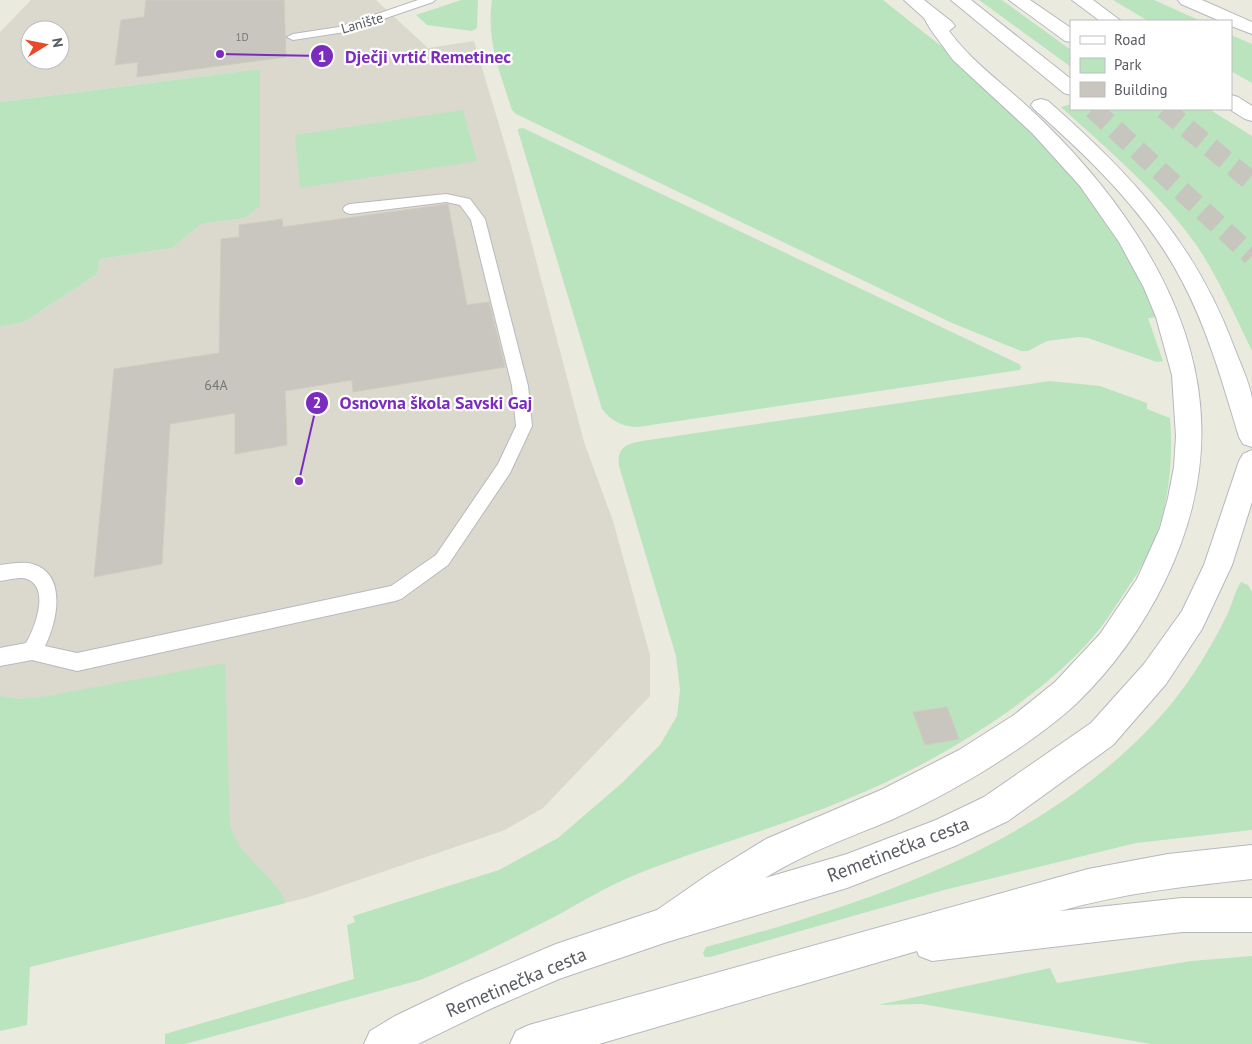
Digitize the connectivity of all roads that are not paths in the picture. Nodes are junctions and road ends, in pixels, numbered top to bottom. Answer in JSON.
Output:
{"nodes":[{"id":1,"x":429,"y":0,"type":"edge"},
{"id":2,"x":913,"y":0,"type":"edge"},
{"id":3,"x":960,"y":0,"type":"edge"},
{"id":4,"x":1018,"y":0,"type":"edge"},
{"id":5,"x":1081,"y":0,"type":"edge"},
{"id":6,"x":1187,"y":0,"type":"edge"},
{"id":7,"x":932,"y":15,"type":"junction"},
{"id":8,"x":1111,"y":20,"type":"edge"},
{"id":9,"x":1232,"y":20,"type":"edge"},
{"id":10,"x":1232,"y":20,"type":"edge"},
{"id":11,"x":1252,"y":29,"type":"edge"},
{"id":12,"x":1070,"y":36,"type":"edge"},
{"id":13,"x":293,"y":37,"type":"dead end"},
{"id":14,"x":1070,"y":88,"type":"edge"},
{"id":15,"x":1232,"y":94,"type":"edge"},
{"id":16,"x":1232,"y":102,"type":"edge"},
{"id":17,"x":1252,"y":104,"type":"edge"},
{"id":18,"x":1252,"y":115,"type":"edge"},
{"id":19,"x":350,"y":209,"type":"dead end"},
{"id":20,"x":1252,"y":437,"type":"edge"},
{"id":21,"x":1252,"y":461,"type":"edge"},
{"id":22,"x":0,"y":573,"type":"edge"},
{"id":23,"x":32,"y":651,"type":"junction"},
{"id":24,"x":0,"y":657,"type":"edge"},
{"id":25,"x":1252,"y":862,"type":"edge"},
{"id":26,"x":1252,"y":915,"type":"edge"},
{"id":27,"x":666,"y":924,"type":"junction"},
{"id":28,"x":853,"y":951,"type":"junction"},
{"id":29,"x":384,"y":1044,"type":"edge"},
{"id":30,"x":529,"y":1044,"type":"edge"}],
"edges":[{"from":1,"to":13,"type":"lane","name":"Lanište"},
{"from":2,"to":7,"type":"main road"},
{"from":3,"to":14,"type":"main road"},
{"from":4,"to":12,"type":"main road"},
{"from":5,"to":8,"type":"main road"},
{"from":6,"to":10,"type":"main road"},
{"from":7,"to":20,"type":"main road"},
{"from":7,"to":27,"type":"main road"},
{"from":9,"to":11,"type":"main road"},
{"from":15,"to":17,"type":"main road"},
{"from":16,"to":18,"type":"main road"},
{"from":19,"to":23,"type":"lane"},
{"from":21,"to":27,"type":"main road","name":"Remetinečka cesta"},
{"from":22,"to":23,"type":"lane"},
{"from":23,"to":24,"type":"lane"},
{"from":25,"to":28,"type":"main road"},
{"from":26,"to":28,"type":"main road"},
{"from":27,"to":29,"type":"main road","name":"Remetinečka cesta"},
{"from":28,"to":30,"type":"main road"}]}
